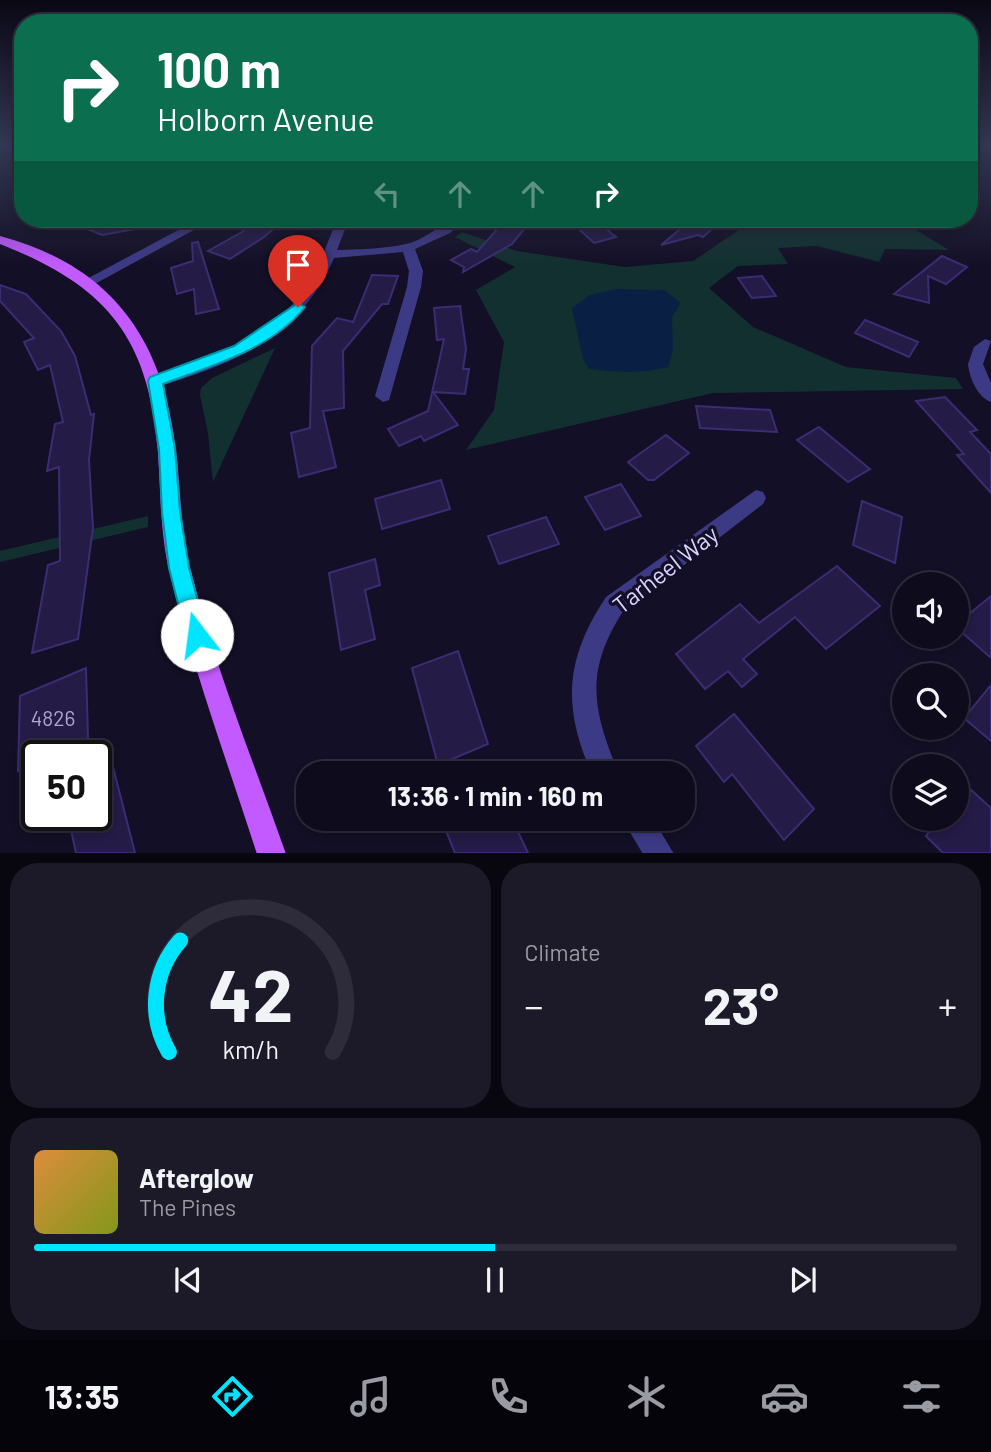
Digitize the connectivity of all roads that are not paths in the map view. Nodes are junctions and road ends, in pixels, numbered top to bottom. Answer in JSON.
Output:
{"nodes":[{"id":1,"x":191,"y":228,"type":"edge"},
{"id":2,"x":340,"y":228,"type":"edge"},
{"id":3,"x":449,"y":228,"type":"edge"},
{"id":4,"x":0,"y":240,"type":"edge"},
{"id":5,"x":408,"y":247,"type":"junction"},
{"id":6,"x":328,"y":254,"type":"junction"},
{"id":7,"x":88,"y":282,"type":"junction"},
{"id":8,"x":985,"y":344,"type":"dead end"},
{"id":9,"x":156,"y":381,"type":"junction"},
{"id":10,"x":383,"y":396,"type":"dead end"},
{"id":11,"x":991,"y":396,"type":"edge"},
{"id":12,"x":757,"y":498,"type":"dead end"},
{"id":13,"x":600,"y":761,"type":"edge"},
{"id":14,"x":644,"y":831,"type":"edge"},
{"id":15,"x":272,"y":853,"type":"edge"},
{"id":16,"x":660,"y":853,"type":"edge"}],
"edges":[{"from":1,"to":7,"type":"street"},
{"from":2,"to":6,"type":"street"},
{"from":3,"to":5,"type":"street"},
{"from":4,"to":7,"type":"main road"},
{"from":5,"to":6,"type":"street"},
{"from":5,"to":10,"type":"street"},
{"from":6,"to":9,"type":"street"},
{"from":7,"to":9,"type":"main road"},
{"from":8,"to":11,"type":"street"},
{"from":9,"to":15,"type":"main road"},
{"from":12,"to":13,"type":"street","name":"Tarheel Way"},
{"from":14,"to":16,"type":"street"}]}
